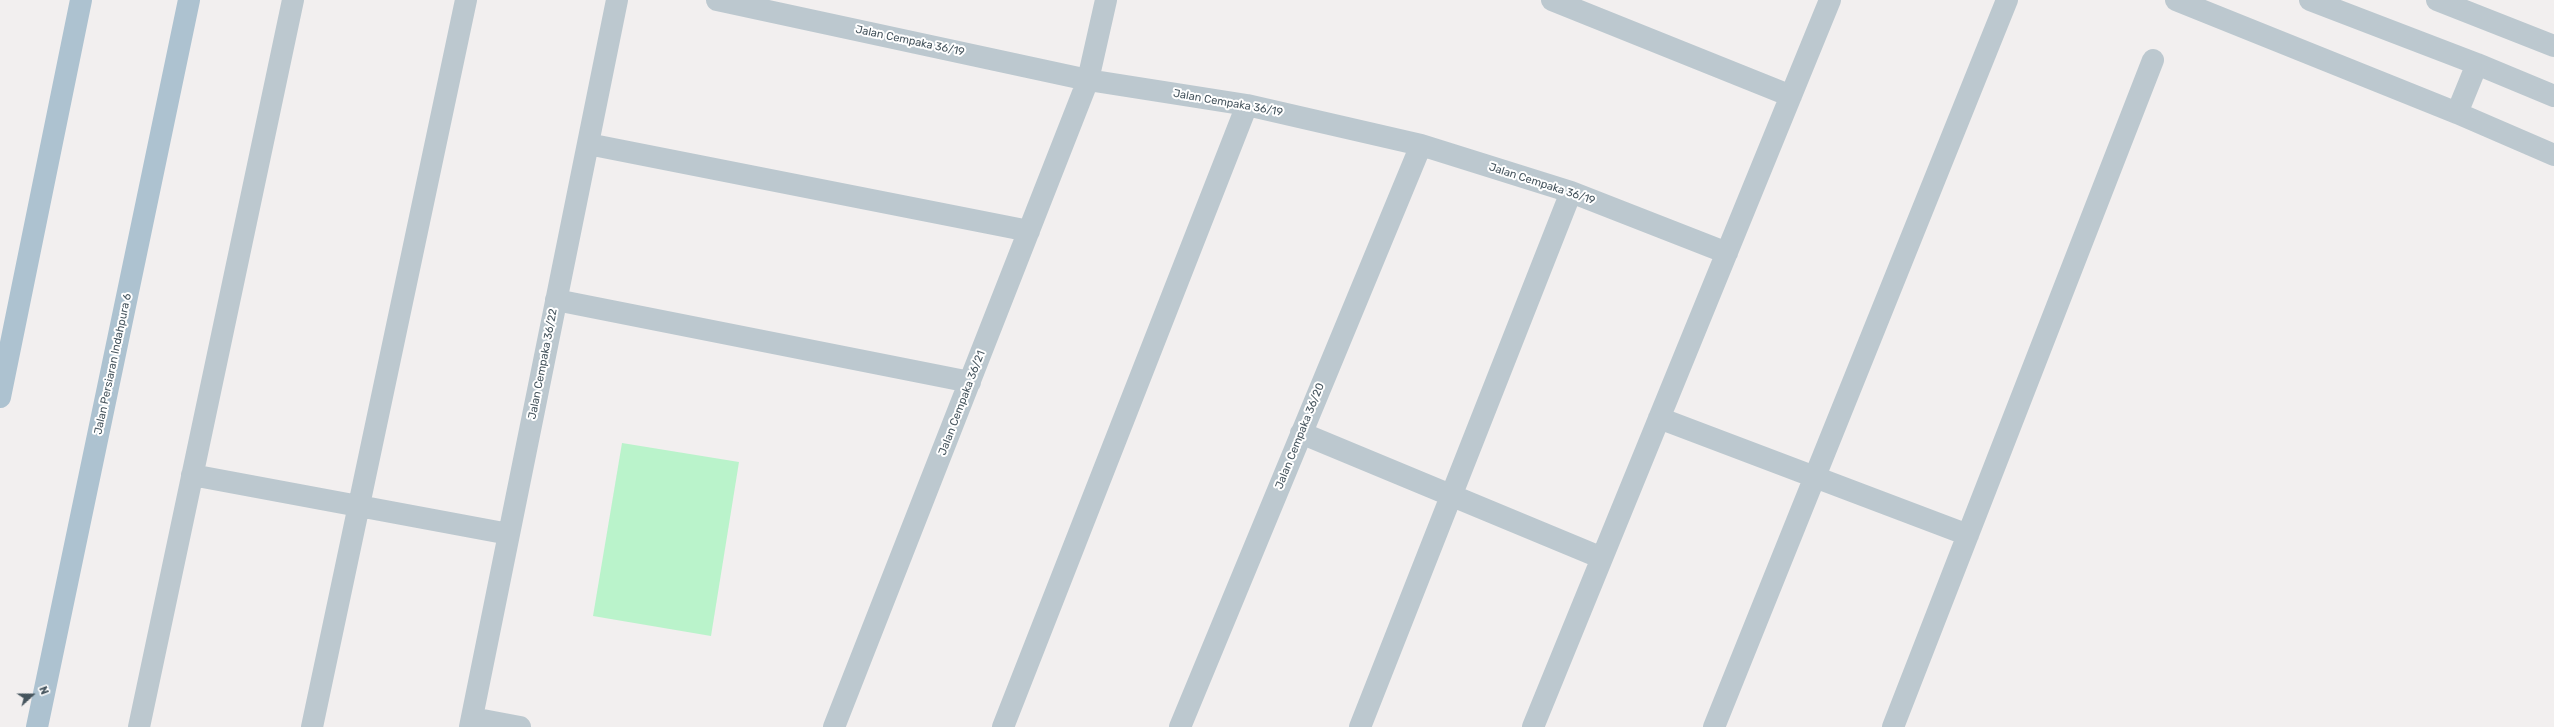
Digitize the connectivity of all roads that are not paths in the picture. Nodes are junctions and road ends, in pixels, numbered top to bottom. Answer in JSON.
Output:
{"nodes":[{"id":1,"x":81,"y":0,"type":"edge"},
{"id":2,"x":189,"y":0,"type":"edge"},
{"id":3,"x":293,"y":0,"type":"edge"},
{"id":4,"x":466,"y":0,"type":"edge"},
{"id":5,"x":617,"y":0,"type":"edge"},
{"id":6,"x":717,"y":0,"type":"edge"},
{"id":7,"x":1106,"y":0,"type":"edge"},
{"id":8,"x":1552,"y":0,"type":"edge"},
{"id":9,"x":1830,"y":0,"type":"edge"},
{"id":10,"x":2007,"y":0,"type":"edge"},
{"id":11,"x":2176,"y":0,"type":"edge"},
{"id":12,"x":2310,"y":0,"type":"edge"},
{"id":13,"x":2437,"y":0,"type":"edge"},
{"id":14,"x":2554,"y":46,"type":"edge"},
{"id":15,"x":2153,"y":60,"type":"dead end"},
{"id":16,"x":2477,"y":64,"type":"junction"},
{"id":17,"x":1088,"y":80,"type":"junction"},
{"id":18,"x":1791,"y":96,"type":"junction"},
{"id":19,"x":2554,"y":96,"type":"edge"},
{"id":20,"x":1247,"y":105,"type":"junction"},
{"id":21,"x":2457,"y":113,"type":"junction"},
{"id":22,"x":588,"y":144,"type":"junction"},
{"id":23,"x":1421,"y":145,"type":"junction"},
{"id":24,"x":2554,"y":155,"type":"edge"},
{"id":25,"x":1571,"y":192,"type":"junction"},
{"id":26,"x":1029,"y":231,"type":"junction"},
{"id":27,"x":1727,"y":253,"type":"junction"},
{"id":28,"x":556,"y":300,"type":"junction"},
{"id":29,"x":970,"y":382,"type":"junction"},
{"id":30,"x":0,"y":397,"type":"edge"},
{"id":31,"x":1660,"y":418,"type":"junction"},
{"id":32,"x":1302,"y":433,"type":"junction"},
{"id":33,"x":192,"y":475,"type":"junction"},
{"id":34,"x":1815,"y":477,"type":"junction"},
{"id":35,"x":1451,"y":496,"type":"junction"},
{"id":36,"x":358,"y":506,"type":"junction"},
{"id":37,"x":509,"y":534,"type":"junction"},
{"id":38,"x":1968,"y":535,"type":"junction"},
{"id":39,"x":1602,"y":558,"type":"junction"},
{"id":40,"x":471,"y":722,"type":"edge"},
{"id":41,"x":37,"y":727,"type":"edge"},
{"id":42,"x":139,"y":727,"type":"edge"},
{"id":43,"x":312,"y":727,"type":"edge"},
{"id":44,"x":520,"y":727,"type":"edge"},
{"id":45,"x":834,"y":727,"type":"edge"},
{"id":46,"x":1003,"y":727,"type":"edge"},
{"id":47,"x":1180,"y":727,"type":"edge"},
{"id":48,"x":1360,"y":727,"type":"edge"},
{"id":49,"x":1533,"y":727,"type":"edge"},
{"id":50,"x":1714,"y":727,"type":"edge"},
{"id":51,"x":1893,"y":727,"type":"edge"}],
"edges":[{"from":1,"to":30,"type":"main road"},
{"from":2,"to":41,"type":"main road","name":"Jalan Persiaran Indahpura 6"},
{"from":3,"to":33,"type":"street"},
{"from":4,"to":36,"type":"street"},
{"from":5,"to":22,"type":"street","name":"Jalan Cempaka 36/22"},
{"from":6,"to":17,"type":"street","name":"Jalan Cempaka 36/19"},
{"from":7,"to":17,"type":"street","name":"Jalan Cempaka 36/21"},
{"from":8,"to":18,"type":"street"},
{"from":9,"to":18,"type":"street"},
{"from":10,"to":34,"type":"street"},
{"from":11,"to":21,"type":"street"},
{"from":12,"to":16,"type":"street"},
{"from":13,"to":14,"type":"street"},
{"from":15,"to":38,"type":"street"},
{"from":16,"to":19,"type":"street"},
{"from":16,"to":21,"type":"street"},
{"from":17,"to":20,"type":"street","name":"Jalan Cempaka 36/19"},
{"from":17,"to":26,"type":"street","name":"Jalan Cempaka 36/21"},
{"from":18,"to":27,"type":"street"},
{"from":20,"to":23,"type":"street","name":"Jalan Cempaka 36/19"},
{"from":20,"to":46,"type":"street"},
{"from":21,"to":24,"type":"street"},
{"from":22,"to":26,"type":"street"},
{"from":22,"to":28,"type":"street","name":"Jalan Cempaka 36/22"},
{"from":23,"to":25,"type":"street","name":"Jalan Cempaka 36/19"},
{"from":23,"to":32,"type":"street","name":"Jalan Cempaka 36/20"},
{"from":25,"to":27,"type":"street","name":"Jalan Cempaka 36/19"},
{"from":25,"to":35,"type":"street"},
{"from":26,"to":29,"type":"street","name":"Jalan Cempaka 36/21"},
{"from":27,"to":31,"type":"street"},
{"from":28,"to":29,"type":"street"},
{"from":28,"to":37,"type":"street","name":"Jalan Cempaka 36/22"},
{"from":29,"to":45,"type":"street","name":"Jalan Cempaka 36/21"},
{"from":31,"to":34,"type":"street"},
{"from":31,"to":39,"type":"street"},
{"from":32,"to":35,"type":"street"},
{"from":32,"to":47,"type":"street","name":"Jalan Cempaka 36/20"},
{"from":33,"to":36,"type":"street"},
{"from":33,"to":42,"type":"street"},
{"from":34,"to":38,"type":"street"},
{"from":34,"to":50,"type":"street"},
{"from":35,"to":39,"type":"street"},
{"from":35,"to":48,"type":"street"},
{"from":36,"to":37,"type":"street"},
{"from":36,"to":43,"type":"street"},
{"from":37,"to":40,"type":"street","name":"Jalan Cempaka 36/22"},
{"from":38,"to":51,"type":"street"},
{"from":39,"to":49,"type":"street"},
{"from":40,"to":44,"type":"street"}]}
